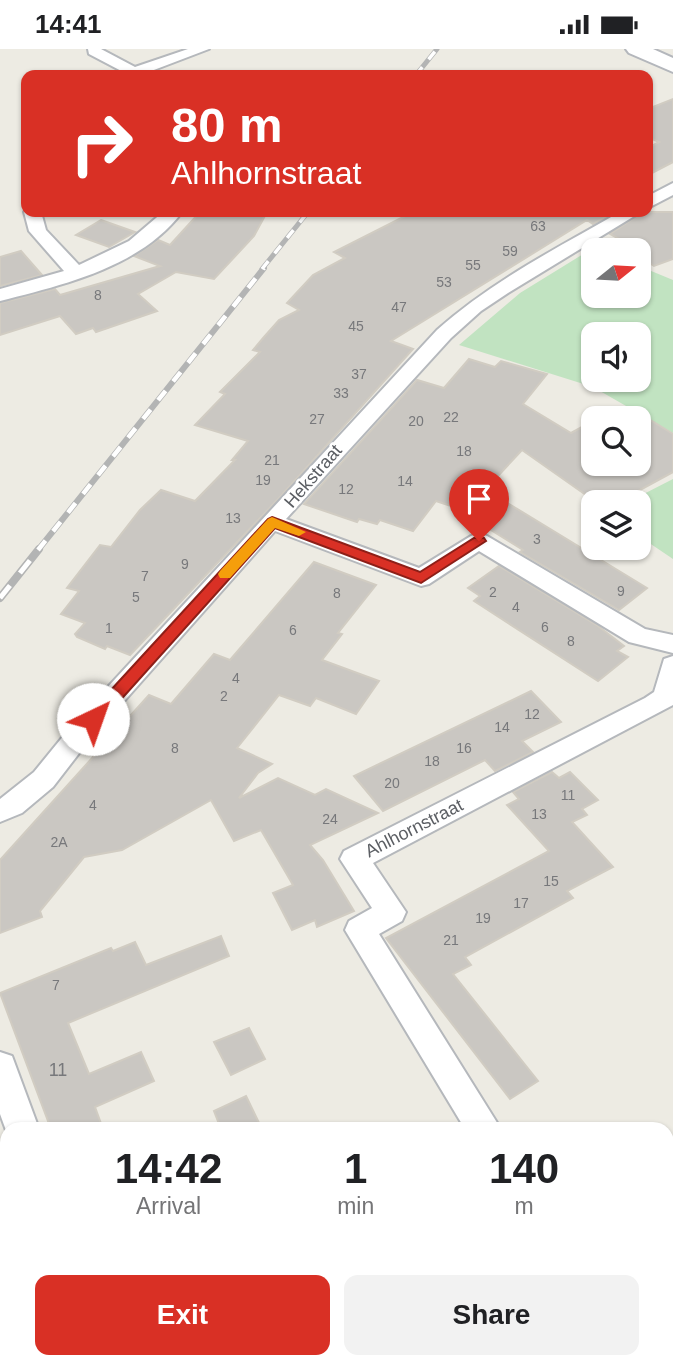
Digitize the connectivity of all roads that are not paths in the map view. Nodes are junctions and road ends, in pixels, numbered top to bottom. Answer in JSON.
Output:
{"nodes":[{"id":1,"x":202,"y":49,"type":"edge"},
{"id":2,"x":636,"y":49,"type":"edge"},
{"id":3,"x":94,"y":51,"type":"dead end"},
{"id":4,"x":673,"y":66,"type":"edge"},
{"id":5,"x":130,"y":70,"type":"edge"},
{"id":6,"x":147,"y":70,"type":"edge"},
{"id":7,"x":673,"y":188,"type":"edge"},
{"id":8,"x":653,"y":200,"type":"edge"},
{"id":9,"x":34,"y":217,"type":"edge"},
{"id":10,"x":162,"y":217,"type":"edge"},
{"id":11,"x":623,"y":217,"type":"edge"},
{"id":12,"x":76,"y":273,"type":"junction"},
{"id":13,"x":0,"y":295,"type":"edge"},
{"id":14,"x":272,"y":522,"type":"junction"},
{"id":15,"x":673,"y":644,"type":"edge"},
{"id":16,"x":673,"y":664,"type":"edge"},
{"id":17,"x":0,"y":811,"type":"edge"},
{"id":18,"x":0,"y":1067,"type":"edge"},
{"id":19,"x":20,"y":1122,"type":"edge"},
{"id":20,"x":480,"y":1122,"type":"edge"}],
"edges":[{"from":1,"to":6,"type":"street"},
{"from":2,"to":4,"type":"street"},
{"from":3,"to":5,"type":"street"},
{"from":7,"to":8,"type":"street"},
{"from":9,"to":12,"type":"street"},
{"from":10,"to":12,"type":"street"},
{"from":11,"to":14,"type":"street","name":"Hekstraat"},
{"from":12,"to":13,"type":"street"},
{"from":14,"to":15,"type":"street"},
{"from":14,"to":17,"type":"street","name":"Hekstraat"},
{"from":16,"to":20,"type":"street","name":"Ahlhornstraat"},
{"from":18,"to":19,"type":"street"}]}
